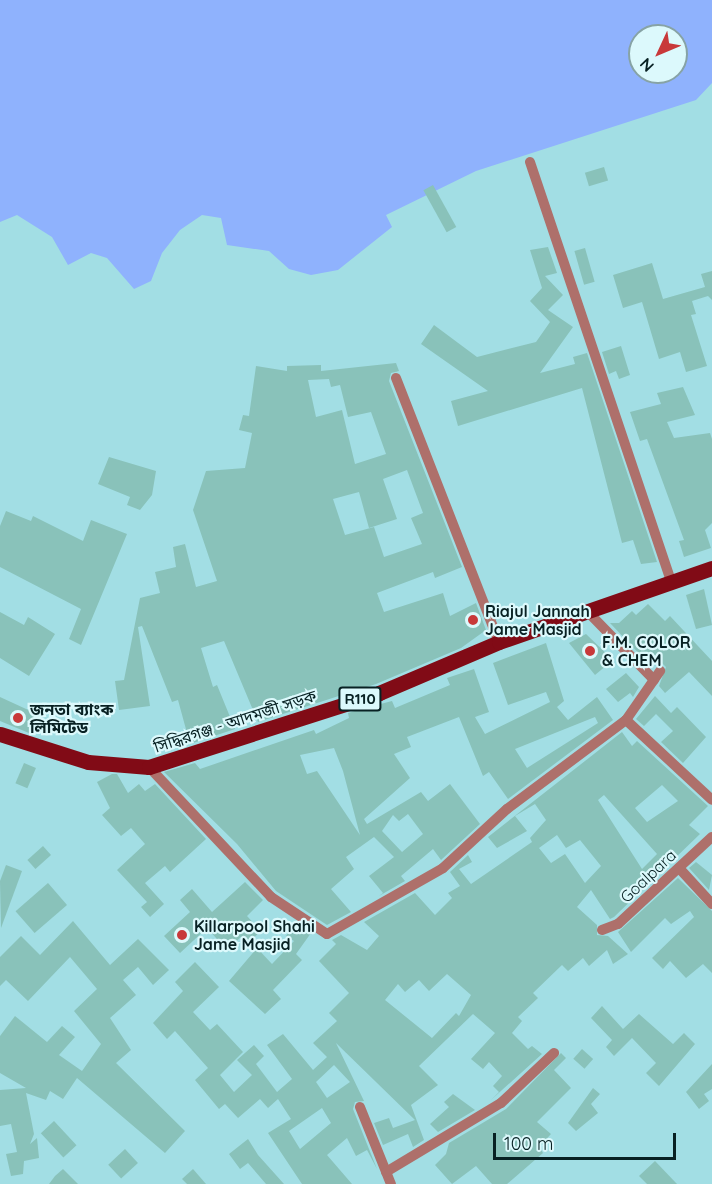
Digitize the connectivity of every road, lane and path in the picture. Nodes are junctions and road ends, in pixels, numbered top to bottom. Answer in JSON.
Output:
{"nodes":[{"id":1,"x":530,"y":162,"type":"dead end"},
{"id":2,"x":396,"y":378,"type":"dead end"},
{"id":3,"x":712,"y":568,"type":"edge"},
{"id":4,"x":672,"y":583,"type":"junction"},
{"id":5,"x":588,"y":611,"type":"junction"},
{"id":6,"x":499,"y":642,"type":"junction"},
{"id":7,"x":626,"y":720,"type":"junction"},
{"id":8,"x":0,"y":735,"type":"edge"},
{"id":9,"x":149,"y":767,"type":"junction"},
{"id":10,"x":712,"y":800,"type":"edge"},
{"id":11,"x":712,"y":837,"type":"edge"},
{"id":12,"x":679,"y":868,"type":"junction"},
{"id":13,"x":712,"y":904,"type":"edge"},
{"id":14,"x":602,"y":930,"type":"dead end"},
{"id":15,"x":554,"y":1053,"type":"dead end"},
{"id":16,"x":360,"y":1107,"type":"dead end"},
{"id":17,"x":386,"y":1172,"type":"junction"},
{"id":18,"x":391,"y":1184,"type":"edge"}],
"edges":[{"from":1,"to":4,"type":"street"},
{"from":2,"to":6,"type":"street"},
{"from":3,"to":4,"type":"main road","name":"সিদ্ধিরগঞ্জ - আদমজী সড়ক","number":"R110"},
{"from":4,"to":5,"type":"main road","name":"সিদ্ধিরগঞ্জ - আদমজী সড়ক","number":"R110"},
{"from":5,"to":6,"type":"main road","name":"সিদ্ধিরগঞ্জ - আদমজী সড়ক","number":"R110"},
{"from":5,"to":7,"type":"street"},
{"from":6,"to":9,"type":"main road","name":"সিদ্ধিরগঞ্জ - আদমজী সড়ক","number":"R110"},
{"from":7,"to":9,"type":"street"},
{"from":7,"to":10,"type":"street"},
{"from":8,"to":9,"type":"main road","name":"সিদ্ধিরগঞ্জ - আদমজী সড়ক","number":"R110"},
{"from":11,"to":12,"type":"street","name":"Goalpara"},
{"from":12,"to":13,"type":"street"},
{"from":12,"to":14,"type":"street","name":"Goalpara"},
{"from":15,"to":17,"type":"street"},
{"from":16,"to":17,"type":"street"},
{"from":17,"to":18,"type":"street"}]}
